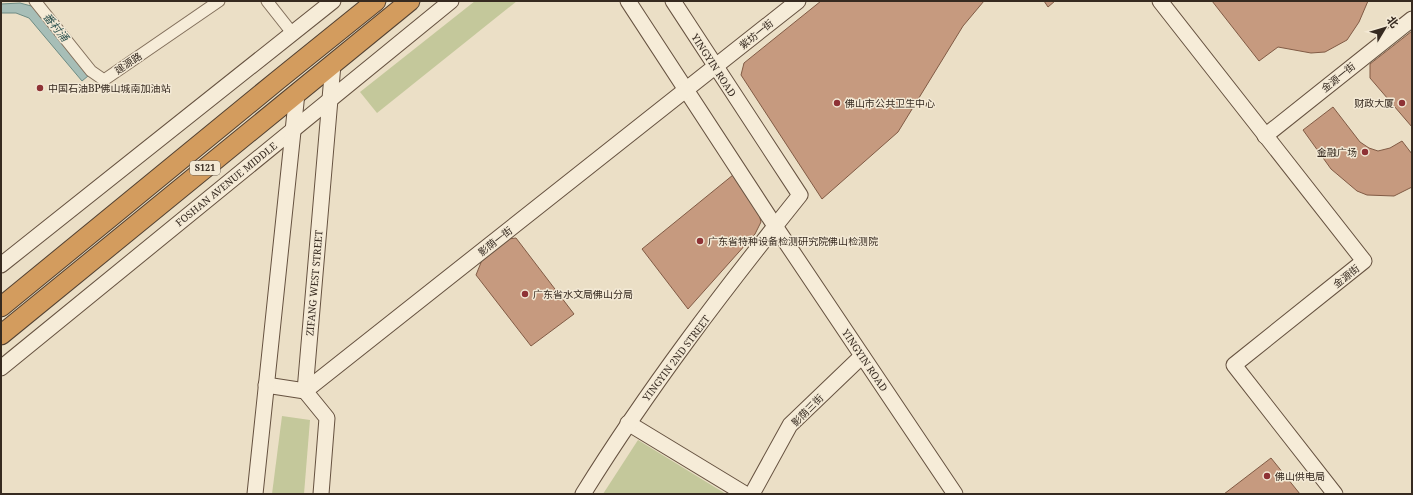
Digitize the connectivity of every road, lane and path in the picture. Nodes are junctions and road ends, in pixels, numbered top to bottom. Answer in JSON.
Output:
{"nodes":[{"id":1,"x":35,"y":1,"type":"edge"},
{"id":2,"x":219,"y":1,"type":"edge"},
{"id":3,"x":267,"y":1,"type":"edge"},
{"id":4,"x":333,"y":1,"type":"edge"},
{"id":5,"x":376,"y":1,"type":"edge"},
{"id":6,"x":410,"y":1,"type":"edge"},
{"id":7,"x":451,"y":1,"type":"edge"},
{"id":8,"x":628,"y":1,"type":"edge"},
{"id":9,"x":673,"y":1,"type":"edge"},
{"id":10,"x":798,"y":1,"type":"edge"},
{"id":11,"x":1160,"y":1,"type":"edge"},
{"id":12,"x":1412,"y":19,"type":"edge"},
{"id":13,"x":293,"y":34,"type":"junction"},
{"id":14,"x":333,"y":64,"type":"junction"},
{"id":15,"x":715,"y":67,"type":"junction"},
{"id":16,"x":685,"y":91,"type":"junction"},
{"id":17,"x":297,"y":93,"type":"junction"},
{"id":18,"x":330,"y":99,"type":"junction"},
{"id":19,"x":293,"y":128,"type":"junction"},
{"id":20,"x":1265,"y":136,"type":"junction"},
{"id":21,"x":775,"y":226,"type":"junction"},
{"id":22,"x":1,"y":265,"type":"edge"},
{"id":23,"x":1,"y":307,"type":"edge"},
{"id":24,"x":1,"y":335,"type":"edge"},
{"id":25,"x":862,"y":356,"type":"junction"},
{"id":26,"x":1,"y":368,"type":"edge"},
{"id":27,"x":266,"y":385,"type":"junction"},
{"id":28,"x":305,"y":391,"type":"junction"},
{"id":29,"x":628,"y":423,"type":"junction"},
{"id":30,"x":255,"y":494,"type":"edge"},
{"id":31,"x":321,"y":494,"type":"edge"},
{"id":32,"x":583,"y":494,"type":"edge"},
{"id":33,"x":745,"y":494,"type":"edge"},
{"id":34,"x":752,"y":494,"type":"edge"},
{"id":35,"x":955,"y":494,"type":"edge"},
{"id":36,"x":1335,"y":494,"type":"edge"}],
"edges":[{"from":1,"to":2,"type":"street","name":"建源路"},
{"from":3,"to":13,"type":"street"},
{"from":4,"to":13,"type":"street"},
{"from":5,"to":23,"type":"highway","number":"S121"},
{"from":6,"to":14,"type":"highway","number":"S121"},
{"from":7,"to":18,"type":"street","name":"FOSHAN AVENUE MIDDLE"},
{"from":8,"to":16,"type":"street","name":"YINGYIN ROAD"},
{"from":9,"to":15,"type":"street","name":"YINGYIN ROAD"},
{"from":10,"to":15,"type":"street","name":"紫坊一街"},
{"from":11,"to":20,"type":"street","name":"金源街"},
{"from":12,"to":20,"type":"street","name":"金源一街"},
{"from":13,"to":22,"type":"street"},
{"from":14,"to":17,"type":"highway","number":"S121"},
{"from":14,"to":18,"type":"street","name":"ZIFANG WEST STREET"},
{"from":15,"to":16,"type":"street","name":"紫坊一街"},
{"from":15,"to":21,"type":"street","name":"YINGYIN ROAD"},
{"from":16,"to":21,"type":"street","name":"YINGYIN ROAD"},
{"from":16,"to":28,"type":"street","name":"影荫一街"},
{"from":17,"to":19,"type":"street"},
{"from":17,"to":24,"type":"highway","number":"S121"},
{"from":18,"to":19,"type":"street","name":"FOSHAN AVENUE MIDDLE"},
{"from":18,"to":28,"type":"street","name":"ZIFANG WEST STREET"},
{"from":19,"to":26,"type":"street","name":"FOSHAN AVENUE MIDDLE"},
{"from":19,"to":27,"type":"street"},
{"from":20,"to":36,"type":"street","name":"金源街"},
{"from":21,"to":25,"type":"street","name":"YINGYIN ROAD"},
{"from":21,"to":29,"type":"street","name":"YINGYIN 2ND STREET"},
{"from":25,"to":34,"type":"street","name":"影荫三街"},
{"from":25,"to":35,"type":"street","name":"YINGYIN ROAD"},
{"from":27,"to":28,"type":"street"},
{"from":27,"to":30,"type":"street"},
{"from":28,"to":31,"type":"street"},
{"from":29,"to":32,"type":"street","name":"YINGYIN 2ND STREET"},
{"from":29,"to":33,"type":"street"}]}
